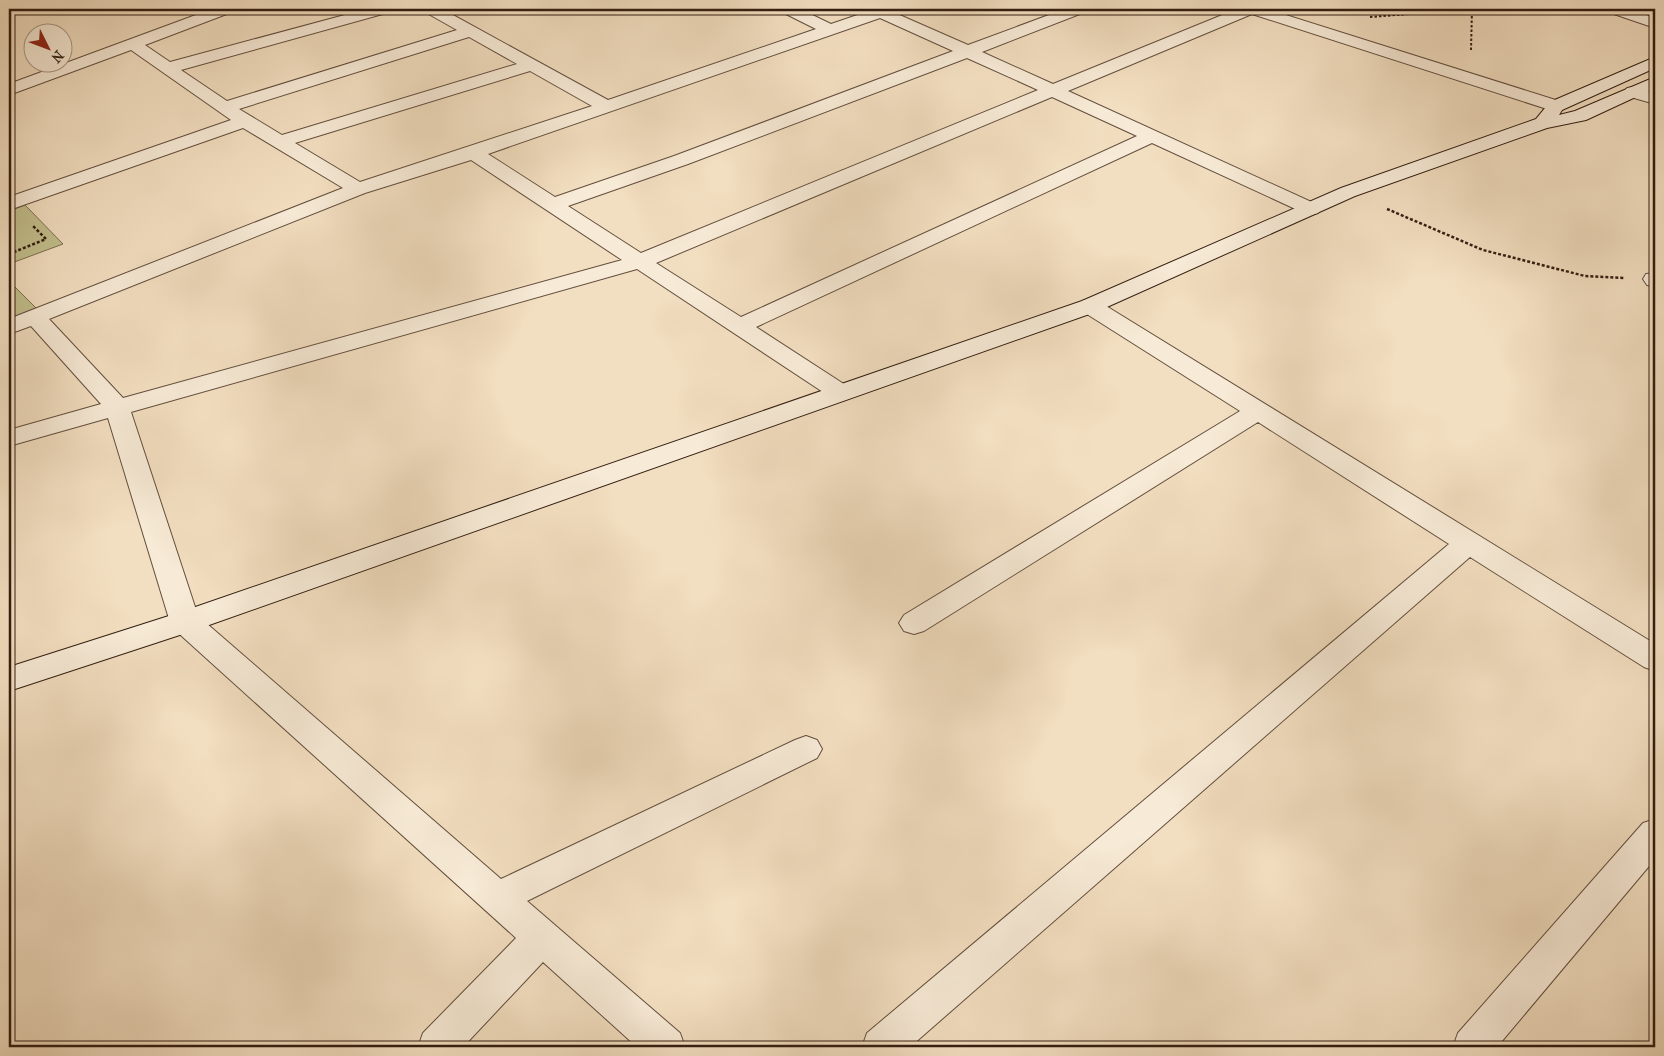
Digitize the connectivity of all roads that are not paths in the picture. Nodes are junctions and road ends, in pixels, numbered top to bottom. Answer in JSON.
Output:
{"nodes":[{"id":1,"x":226,"y":9,"type":"edge"},
{"id":2,"x":384,"y":9,"type":"edge"},
{"id":3,"x":430,"y":9,"type":"edge"},
{"id":4,"x":788,"y":9,"type":"edge"},
{"id":5,"x":1079,"y":9,"type":"edge"},
{"id":6,"x":1614,"y":9,"type":"edge"},
{"id":7,"x":885,"y":10,"type":"edge"},
{"id":8,"x":1262,"y":10,"type":"edge"},
{"id":9,"x":1655,"y":23,"type":"edge"},
{"id":10,"x":830,"y":30,"type":"junction"},
{"id":11,"x":470,"y":31,"type":"junction"},
{"id":12,"x":132,"y":43,"type":"junction"},
{"id":13,"x":968,"y":52,"type":"junction"},
{"id":14,"x":1655,"y":62,"type":"edge"},
{"id":15,"x":531,"y":65,"type":"junction"},
{"id":16,"x":168,"y":68,"type":"junction"},
{"id":17,"x":1655,"y":82,"type":"edge"},
{"id":18,"x":9,"y":90,"type":"edge"},
{"id":19,"x":1052,"y":91,"type":"junction"},
{"id":20,"x":1633,"y":92,"type":"junction"},
{"id":21,"x":1655,"y":99,"type":"edge"},
{"id":22,"x":225,"y":107,"type":"junction"},
{"id":23,"x":607,"y":107,"type":"junction"},
{"id":24,"x":1549,"y":114,"type":"junction"},
{"id":25,"x":245,"y":121,"type":"junction"},
{"id":26,"x":1153,"y":136,"type":"junction"},
{"id":27,"x":280,"y":142,"type":"junction"},
{"id":28,"x":473,"y":153,"type":"junction"},
{"id":29,"x":358,"y":189,"type":"junction"},
{"id":30,"x":9,"y":204,"type":"edge"},
{"id":31,"x":552,"y":205,"type":"junction"},
{"id":32,"x":1311,"y":209,"type":"junction"},
{"id":33,"x":639,"y":262,"type":"junction"},
{"id":34,"x":1090,"y":306,"type":"junction"},
{"id":35,"x":35,"y":317,"type":"junction"},
{"id":36,"x":9,"y":327,"type":"edge"},
{"id":37,"x":738,"y":327,"type":"junction"},
{"id":38,"x":841,"y":393,"type":"junction"},
{"id":39,"x":117,"y":407,"type":"junction"},
{"id":40,"x":1258,"y":410,"type":"junction"},
{"id":41,"x":9,"y":438,"type":"edge"},
{"id":42,"x":1469,"y":542,"type":"junction"},
{"id":43,"x":185,"y":622,"type":"junction"},
{"id":44,"x":914,"y":623,"type":"dead end"},
{"id":45,"x":1655,"y":659,"type":"edge"},
{"id":46,"x":9,"y":680,"type":"edge"},
{"id":47,"x":806,"y":749,"type":"dead end"},
{"id":48,"x":1655,"y":834,"type":"edge"},
{"id":49,"x":498,"y":898,"type":"junction"},
{"id":50,"x":542,"y":936,"type":"junction"},
{"id":51,"x":437,"y":1047,"type":"edge"},
{"id":52,"x":666,"y":1047,"type":"edge"},
{"id":53,"x":881,"y":1047,"type":"edge"},
{"id":54,"x":1472,"y":1047,"type":"edge"}],
"edges":[{"from":1,"to":12,"type":"street"},
{"from":2,"to":16,"type":"street"},
{"from":3,"to":11,"type":"street"},
{"from":4,"to":10,"type":"street"},
{"from":5,"to":13,"type":"street"},
{"from":6,"to":9,"type":"street"},
{"from":7,"to":10,"type":"street"},
{"from":7,"to":13,"type":"street"},
{"from":8,"to":19,"type":"street"},
{"from":8,"to":24,"type":"street"},
{"from":10,"to":23,"type":"street"},
{"from":11,"to":15,"type":"street"},
{"from":11,"to":22,"type":"street"},
{"from":12,"to":16,"type":"street"},
{"from":12,"to":18,"type":"street"},
{"from":13,"to":19,"type":"street"},
{"from":13,"to":31,"type":"street"},
{"from":14,"to":24,"type":"street"},
{"from":15,"to":23,"type":"street"},
{"from":15,"to":27,"type":"street"},
{"from":16,"to":22,"type":"street"},
{"from":17,"to":20,"type":"street"},
{"from":19,"to":26,"type":"street"},
{"from":19,"to":33,"type":"street"},
{"from":20,"to":21,"type":"street"},
{"from":20,"to":24,"type":"street"},
{"from":22,"to":25,"type":"street"},
{"from":23,"to":28,"type":"street"},
{"from":24,"to":32,"type":"street"},
{"from":25,"to":27,"type":"street"},
{"from":25,"to":30,"type":"street"},
{"from":26,"to":32,"type":"street"},
{"from":26,"to":37,"type":"street"},
{"from":27,"to":29,"type":"street"},
{"from":28,"to":29,"type":"street"},
{"from":28,"to":31,"type":"street"},
{"from":29,"to":35,"type":"street"},
{"from":31,"to":33,"type":"street"},
{"from":32,"to":34,"type":"street"},
{"from":33,"to":37,"type":"street"},
{"from":33,"to":39,"type":"street"},
{"from":34,"to":38,"type":"street"},
{"from":34,"to":40,"type":"street"},
{"from":35,"to":36,"type":"street"},
{"from":35,"to":39,"type":"street"},
{"from":37,"to":38,"type":"street"},
{"from":38,"to":43,"type":"street"},
{"from":39,"to":41,"type":"street"},
{"from":39,"to":43,"type":"street"},
{"from":40,"to":42,"type":"street"},
{"from":40,"to":44,"type":"street"},
{"from":42,"to":45,"type":"street"},
{"from":42,"to":53,"type":"street"},
{"from":43,"to":46,"type":"street"},
{"from":43,"to":49,"type":"street"},
{"from":47,"to":49,"type":"street"},
{"from":48,"to":54,"type":"street"},
{"from":49,"to":50,"type":"street"},
{"from":50,"to":51,"type":"street"},
{"from":50,"to":52,"type":"street"}]}
